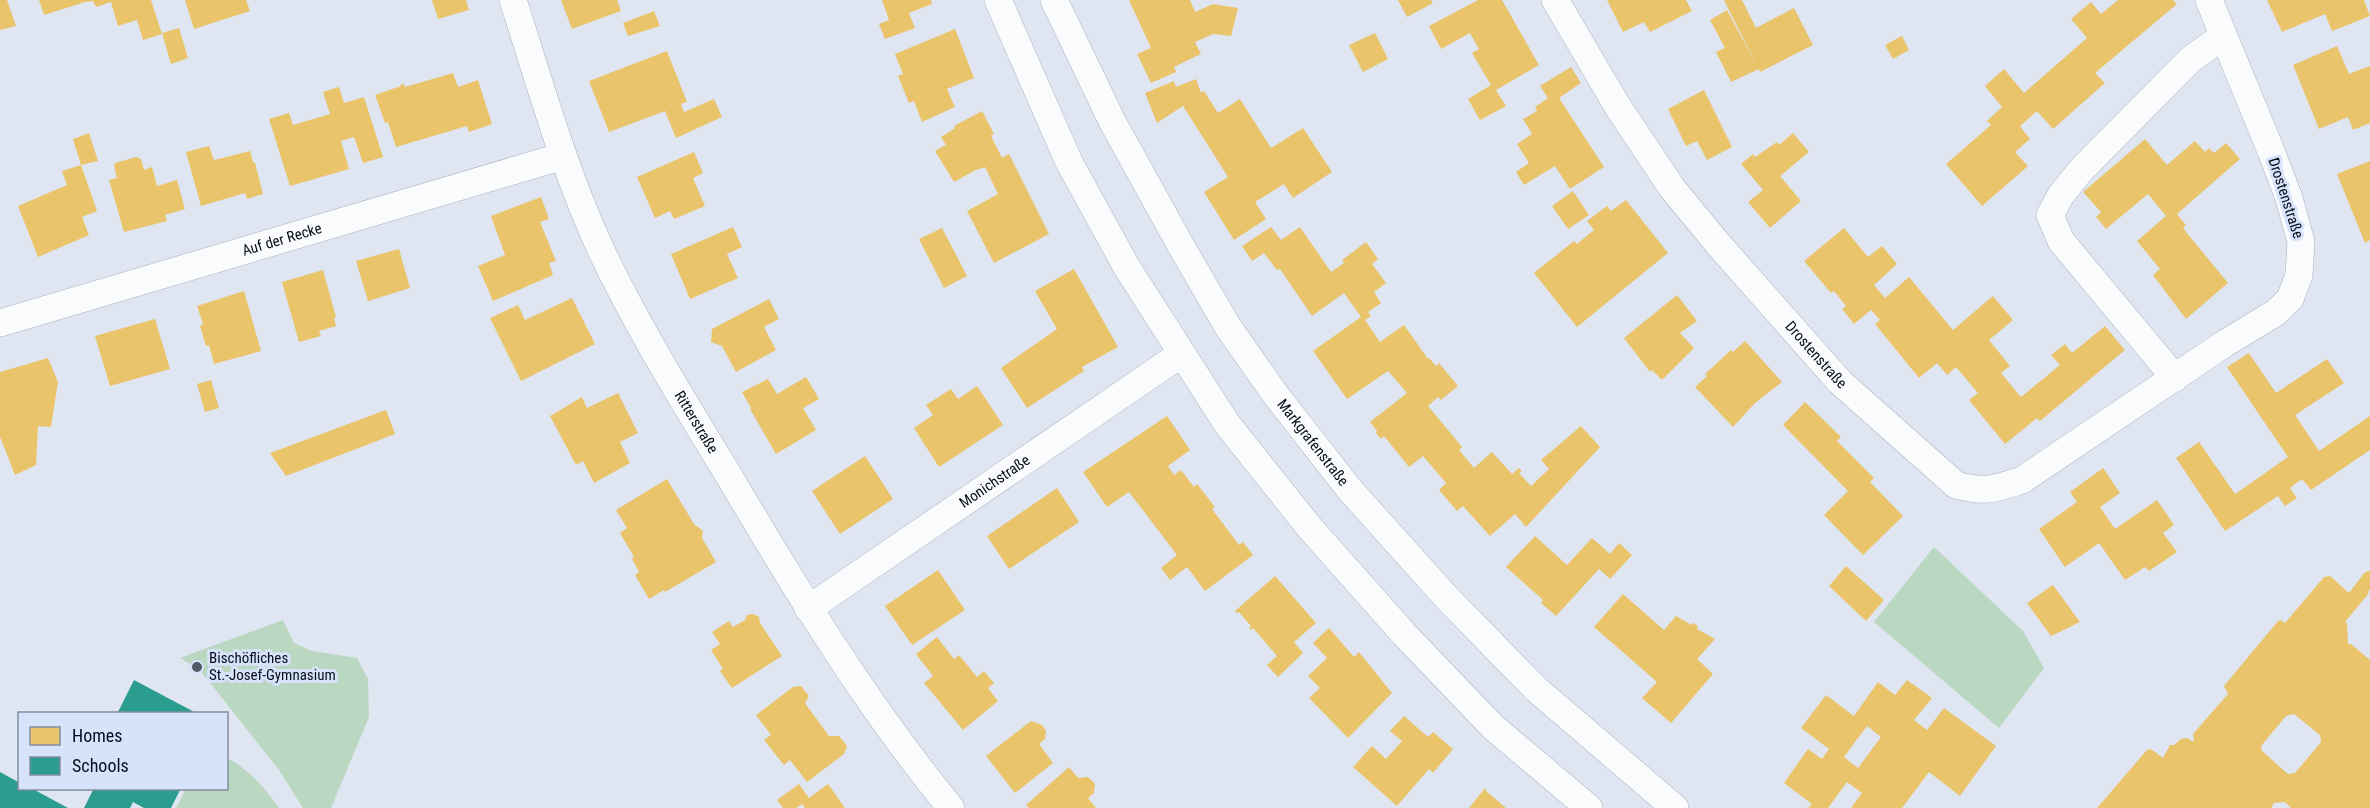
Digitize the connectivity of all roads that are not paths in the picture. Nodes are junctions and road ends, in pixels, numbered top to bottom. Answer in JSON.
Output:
{"nodes":[{"id":1,"x":513,"y":0,"type":"edge"},
{"id":2,"x":998,"y":0,"type":"edge"},
{"id":3,"x":1054,"y":0,"type":"edge"},
{"id":4,"x":1555,"y":0,"type":"edge"},
{"id":5,"x":2209,"y":0,"type":"edge"},
{"id":6,"x":2223,"y":36,"type":"junction"},
{"id":7,"x":563,"y":156,"type":"junction"},
{"id":8,"x":0,"y":323,"type":"edge"},
{"id":9,"x":1181,"y":354,"type":"junction"},
{"id":10,"x":2175,"y":378,"type":"junction"},
{"id":11,"x":808,"y":609,"type":"junction"},
{"id":12,"x":951,"y":808,"type":"edge"},
{"id":13,"x":1589,"y":808,"type":"edge"},
{"id":14,"x":1675,"y":808,"type":"edge"}],
"edges":[{"from":1,"to":7,"type":"street","name":"Ritterstraße"},
{"from":2,"to":9,"type":"street"},
{"from":3,"to":14,"type":"street","name":"Markgrafenstraße"},
{"from":4,"to":10,"type":"street","name":"Drostenstraße"},
{"from":5,"to":6,"type":"street","name":"Drostenstraße"},
{"from":6,"to":10,"type":"street","name":"Drostenstraße"},
{"from":6,"to":10,"type":"street"},
{"from":7,"to":8,"type":"street","name":"Auf der Recke"},
{"from":7,"to":11,"type":"street","name":"Ritterstraße"},
{"from":9,"to":11,"type":"street","name":"Monichstraße"},
{"from":9,"to":13,"type":"street"},
{"from":11,"to":12,"type":"street","name":"Ritterstraße"}]}
